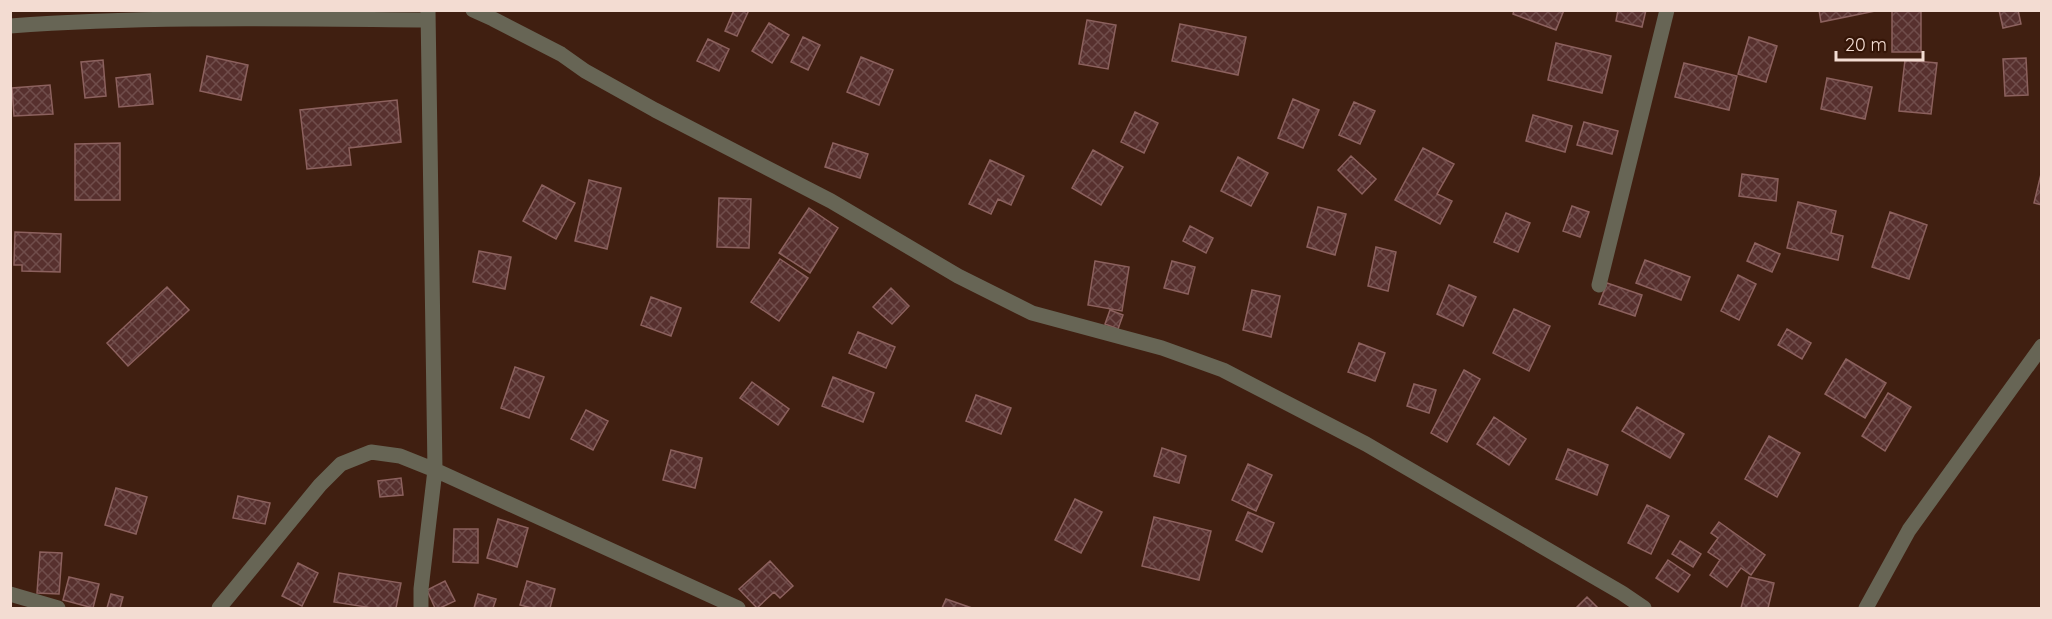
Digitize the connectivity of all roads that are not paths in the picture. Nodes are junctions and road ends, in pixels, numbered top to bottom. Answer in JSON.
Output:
{"nodes":[{"id":1,"x":473,"y":10,"type":"edge"},
{"id":2,"x":1667,"y":10,"type":"edge"},
{"id":3,"x":428,"y":15,"type":"edge"},
{"id":4,"x":10,"y":26,"type":"edge"},
{"id":5,"x":1599,"y":285,"type":"dead end"},
{"id":6,"x":2042,"y":346,"type":"edge"},
{"id":7,"x":435,"y":470,"type":"junction"},
{"id":8,"x":10,"y":594,"type":"edge"},
{"id":9,"x":1868,"y":607,"type":"edge"},
{"id":10,"x":58,"y":609,"type":"edge"},
{"id":11,"x":219,"y":609,"type":"edge"},
{"id":12,"x":421,"y":609,"type":"edge"},
{"id":13,"x":738,"y":609,"type":"edge"},
{"id":14,"x":1644,"y":609,"type":"edge"}],
"edges":[{"from":1,"to":14,"type":"street"},
{"from":2,"to":5,"type":"street"},
{"from":3,"to":4,"type":"street"},
{"from":3,"to":7,"type":"street"},
{"from":6,"to":9,"type":"street"},
{"from":7,"to":11,"type":"street"},
{"from":7,"to":12,"type":"street"},
{"from":7,"to":13,"type":"street"},
{"from":8,"to":10,"type":"street"}]}
